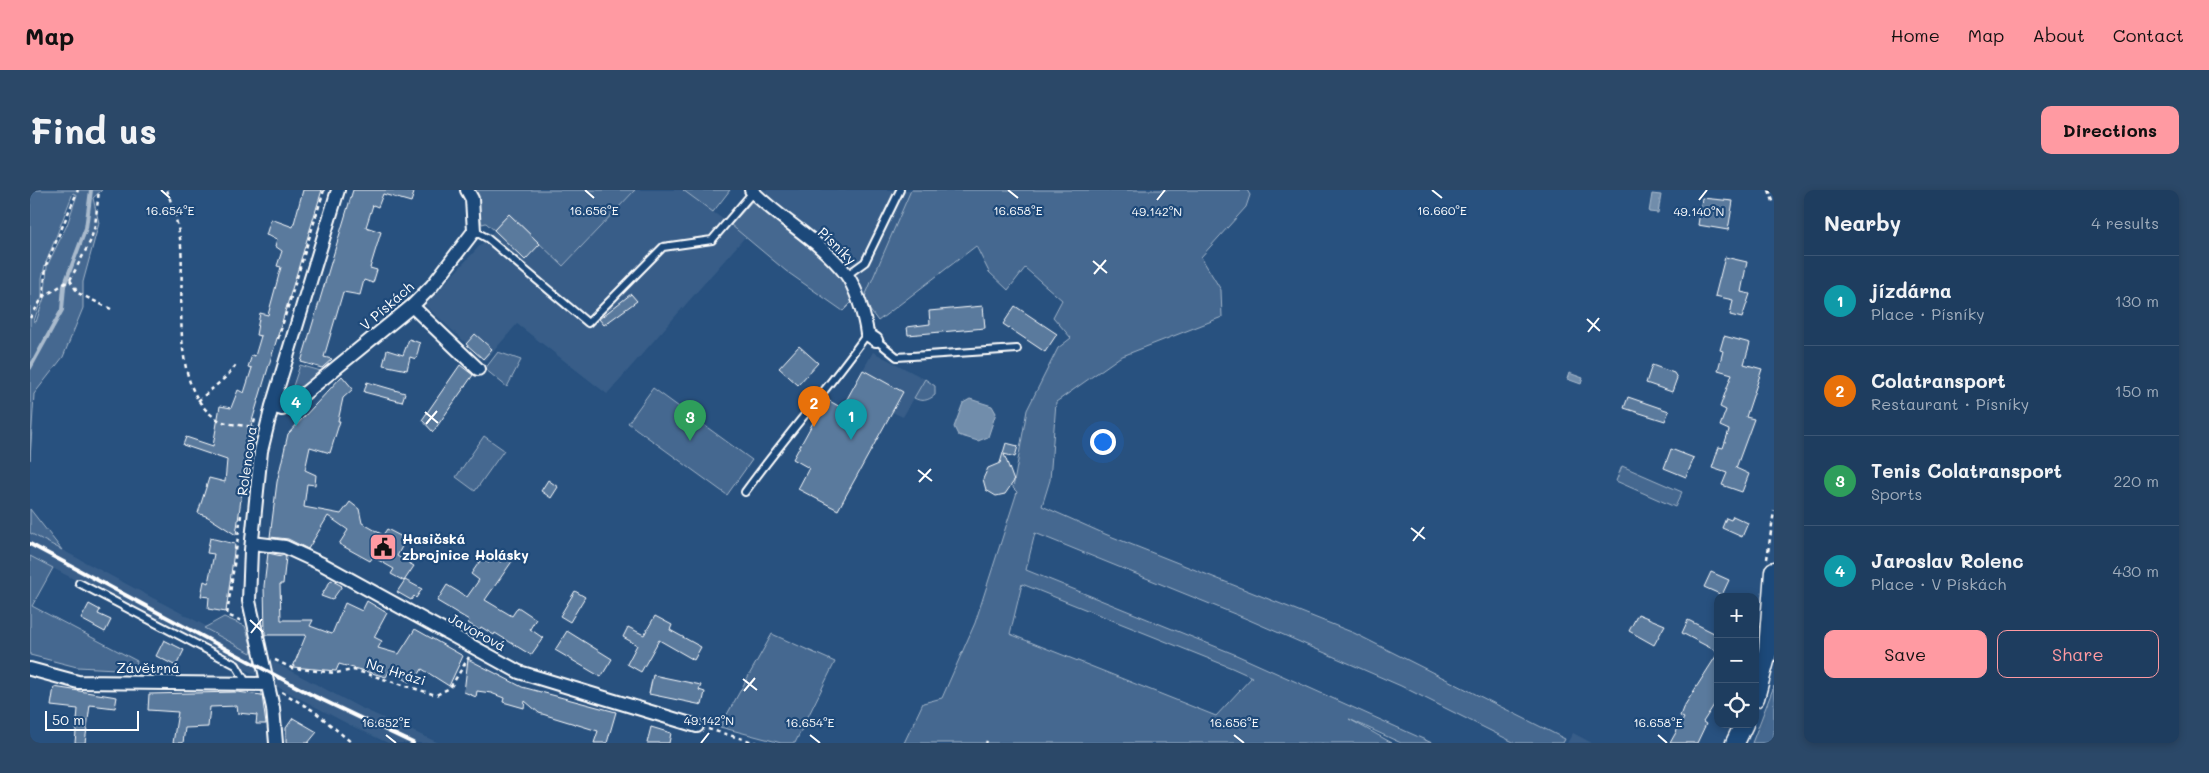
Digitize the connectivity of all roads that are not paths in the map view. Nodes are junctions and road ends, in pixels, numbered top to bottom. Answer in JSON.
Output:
{"nodes":[{"id":1,"x":338,"y":190,"type":"edge"},
{"id":2,"x":467,"y":190,"type":"edge"},
{"id":3,"x":900,"y":190,"type":"edge"},
{"id":4,"x":752,"y":191,"type":"edge"},
{"id":5,"x":474,"y":231,"type":"junction"},
{"id":6,"x":847,"y":276,"type":"junction"},
{"id":7,"x":412,"y":306,"type":"junction"},
{"id":8,"x":872,"y":338,"type":"junction"},
{"id":9,"x":1017,"y":349,"type":"dead end"},
{"id":10,"x":478,"y":369,"type":"dead end"},
{"id":11,"x":272,"y":406,"type":"junction"},
{"id":12,"x":745,"y":492,"type":"dead end"},
{"id":13,"x":252,"y":543,"type":"junction"},
{"id":14,"x":1774,"y":571,"type":"edge"},
{"id":15,"x":79,"y":583,"type":"dead end"},
{"id":16,"x":30,"y":669,"type":"edge"},
{"id":17,"x":1759,"y":683,"type":"edge"},
{"id":18,"x":247,"y":684,"type":"junction"},
{"id":19,"x":268,"y":684,"type":"junction"},
{"id":20,"x":697,"y":726,"type":"road end"},
{"id":21,"x":1742,"y":728,"type":"edge"},
{"id":22,"x":276,"y":743,"type":"edge"},
{"id":23,"x":1735,"y":743,"type":"edge"}],
"edges":[{"from":1,"to":11,"type":"street","name":"Rolencova"},
{"from":2,"to":5,"type":"street"},
{"from":3,"to":6,"type":"lane"},
{"from":4,"to":5,"type":"lane"},
{"from":4,"to":6,"type":"street","name":"Písníky"},
{"from":5,"to":7,"type":"street","name":"V Pískách"},
{"from":6,"to":8,"type":"street","name":"Písníky"},
{"from":7,"to":10,"type":"street"},
{"from":7,"to":11,"type":"street","name":"V Pískách"},
{"from":8,"to":9,"type":"lane"},
{"from":8,"to":12,"type":"lane"},
{"from":11,"to":13,"type":"street","name":"Rolencova"},
{"from":13,"to":19,"type":"street","name":"Rolencova"},
{"from":13,"to":20,"type":"street","name":"Javorová"},
{"from":14,"to":17,"type":"street"},
{"from":15,"to":18,"type":"lane"},
{"from":16,"to":18,"type":"street","name":"Závětrná"},
{"from":18,"to":19,"type":"street","name":"Závětrná"},
{"from":19,"to":22,"type":"street","name":"Rolencova"},
{"from":21,"to":23,"type":"street"}]}
